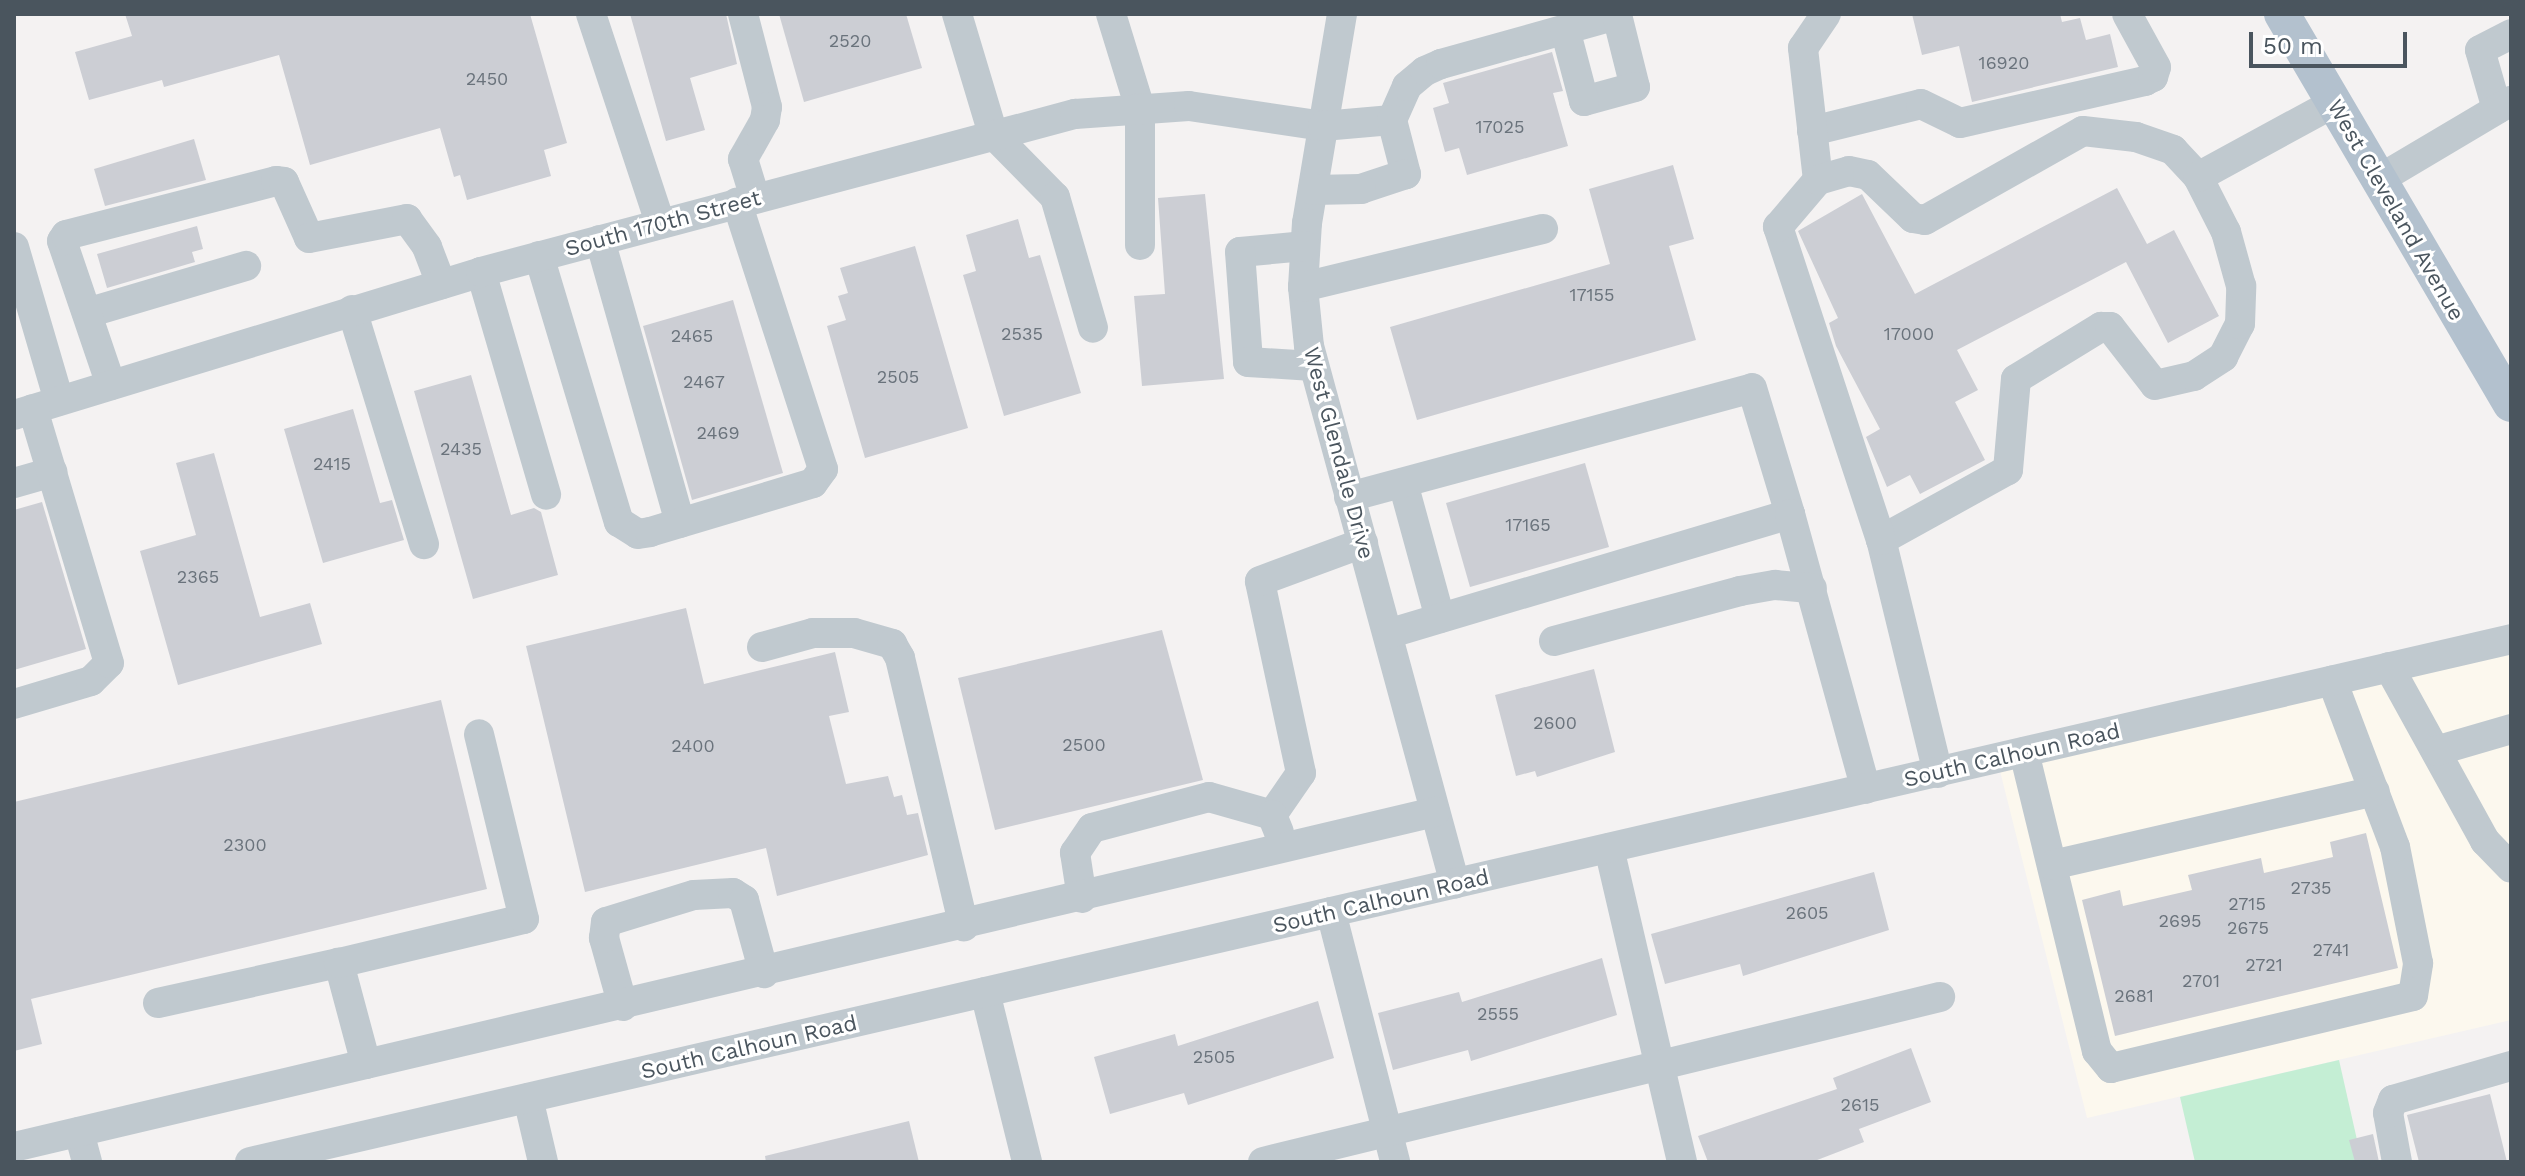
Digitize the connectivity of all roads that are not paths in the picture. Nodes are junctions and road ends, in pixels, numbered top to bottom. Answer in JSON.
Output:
{"nodes":[{"id":1,"x":591,"y":14,"type":"edge"},
{"id":2,"x":743,"y":14,"type":"edge"},
{"id":3,"x":957,"y":14,"type":"edge"},
{"id":4,"x":1111,"y":14,"type":"edge"},
{"id":5,"x":1342,"y":14,"type":"edge"},
{"id":6,"x":1826,"y":14,"type":"edge"},
{"id":7,"x":2127,"y":14,"type":"edge"},
{"id":8,"x":2282,"y":14,"type":"edge"},
{"id":9,"x":1565,"y":29,"type":"dead end"},
{"id":10,"x":2511,"y":34,"type":"edge"},
{"id":11,"x":2334,"y":103,"type":"junction"},
{"id":12,"x":2504,"y":105,"type":"edge"},
{"id":13,"x":1140,"y":108,"type":"junction"},
{"id":14,"x":1392,"y":120,"type":"junction"},
{"id":15,"x":1323,"y":126,"type":"junction"},
{"id":16,"x":1812,"y":131,"type":"junction"},
{"id":17,"x":993,"y":134,"type":"junction"},
{"id":18,"x":2198,"y":177,"type":"junction"},
{"id":19,"x":1818,"y":180,"type":"junction"},
{"id":20,"x":2378,"y":180,"type":"junction"},
{"id":21,"x":1313,"y":190,"type":"junction"},
{"id":22,"x":746,"y":200,"type":"junction"},
{"id":23,"x":660,"y":223,"type":"junction"},
{"id":24,"x":1543,"y":229,"type":"dead end"},
{"id":25,"x":600,"y":240,"type":"junction"},
{"id":26,"x":1140,"y":245,"type":"dead end"},
{"id":27,"x":1305,"y":246,"type":"junction"},
{"id":28,"x":14,"y":247,"type":"edge"},
{"id":29,"x":539,"y":256,"type":"junction"},
{"id":30,"x":246,"y":266,"type":"dead end"},
{"id":31,"x":481,"y":272,"type":"junction"},
{"id":32,"x":441,"y":284,"type":"junction"},
{"id":33,"x":1303,"y":287,"type":"junction"},
{"id":34,"x":22,"y":309,"type":"edge"},
{"id":35,"x":352,"y":310,"type":"junction"},
{"id":36,"x":87,"y":313,"type":"junction"},
{"id":37,"x":1093,"y":328,"type":"dead end"},
{"id":38,"x":1313,"y":366,"type":"junction"},
{"id":39,"x":111,"y":385,"type":"junction"},
{"id":40,"x":2507,"y":390,"type":"edge"},
{"id":41,"x":35,"y":408,"type":"edge"},
{"id":42,"x":52,"y":472,"type":"junction"},
{"id":43,"x":14,"y":483,"type":"edge"},
{"id":44,"x":1403,"y":483,"type":"junction"},
{"id":45,"x":546,"y":495,"type":"dead end"},
{"id":46,"x":1349,"y":497,"type":"junction"},
{"id":47,"x":1790,"y":514,"type":"junction"},
{"id":48,"x":680,"y":523,"type":"junction"},
{"id":49,"x":1881,"y":540,"type":"junction"},
{"id":50,"x":1363,"y":543,"type":"junction"},
{"id":51,"x":424,"y":544,"type":"dead end"},
{"id":52,"x":1812,"y":588,"type":"junction"},
{"id":53,"x":1440,"y":618,"type":"junction"},
{"id":54,"x":1390,"y":633,"type":"junction"},
{"id":55,"x":2511,"y":639,"type":"edge"},
{"id":56,"x":1554,"y":641,"type":"dead end"},
{"id":57,"x":762,"y":647,"type":"dead end"},
{"id":58,"x":2389,"y":667,"type":"junction"},
{"id":59,"x":2332,"y":680,"type":"junction"},
{"id":60,"x":14,"y":704,"type":"edge"},
{"id":61,"x":2511,"y":729,"type":"edge"},
{"id":62,"x":479,"y":734,"type":"dead end"},
{"id":63,"x":2436,"y":751,"type":"junction"},
{"id":64,"x":2024,"y":752,"type":"junction"},
{"id":65,"x":1938,"y":773,"type":"junction"},
{"id":66,"x":1866,"y":789,"type":"junction"},
{"id":67,"x":2375,"y":791,"type":"junction"},
{"id":68,"x":1435,"y":812,"type":"junction"},
{"id":69,"x":1272,"y":815,"type":"junction"},
{"id":70,"x":1609,"y":848,"type":"junction"},
{"id":71,"x":1286,"y":850,"type":"junction"},
{"id":72,"x":2052,"y":865,"type":"junction"},
{"id":73,"x":2511,"y":868,"type":"edge"},
{"id":74,"x":1455,"y":884,"type":"junction"},
{"id":75,"x":1082,"y":898,"type":"junction"},
{"id":76,"x":1331,"y":912,"type":"junction"},
{"id":77,"x":964,"y":926,"type":"junction"},
{"id":78,"x":339,"y":963,"type":"junction"},
{"id":79,"x":764,"y":973,"type":"junction"},
{"id":80,"x":985,"y":992,"type":"junction"},
{"id":81,"x":1940,"y":997,"type":"dead end"},
{"id":82,"x":158,"y":1003,"type":"dead end"},
{"id":83,"x":623,"y":1006,"type":"junction"},
{"id":84,"x":366,"y":1064,"type":"junction"},
{"id":85,"x":1659,"y":1064,"type":"junction"},
{"id":86,"x":2510,"y":1069,"type":"edge"},
{"id":87,"x":528,"y":1098,"type":"junction"},
{"id":88,"x":79,"y":1132,"type":"junction"},
{"id":89,"x":14,"y":1147,"type":"edge"},
{"id":90,"x":1391,"y":1148,"type":"edge"},
{"id":91,"x":1019,"y":1160,"type":"edge"},
{"id":92,"x":87,"y":1162,"type":"edge"},
{"id":93,"x":250,"y":1162,"type":"edge"},
{"id":94,"x":543,"y":1162,"type":"edge"},
{"id":95,"x":1263,"y":1162,"type":"edge"},
{"id":96,"x":1682,"y":1162,"type":"edge"},
{"id":97,"x":2397,"y":1162,"type":"edge"}],
"edges":[{"from":1,"to":23,"type":"street"},
{"from":2,"to":22,"type":"street"},
{"from":3,"to":17,"type":"street"},
{"from":4,"to":13,"type":"street"},
{"from":5,"to":15,"type":"street","name":"West Glendale Drive"},
{"from":6,"to":16,"type":"street"},
{"from":7,"to":16,"type":"street"},
{"from":8,"to":11,"type":"main road","name":"West Cleveland Avenue"},
{"from":9,"to":14,"type":"street"},
{"from":10,"to":12,"type":"street"},
{"from":11,"to":18,"type":"street"},
{"from":11,"to":20,"type":"main road","name":"West Cleveland Avenue"},
{"from":12,"to":20,"type":"street"},
{"from":13,"to":15,"type":"street","name":"South 170th Street"},
{"from":13,"to":17,"type":"street","name":"South 170th Street"},
{"from":13,"to":26,"type":"street"},
{"from":14,"to":15,"type":"street","name":"South 170th Street"},
{"from":14,"to":21,"type":"street"},
{"from":15,"to":21,"type":"street","name":"West Glendale Drive"},
{"from":16,"to":19,"type":"street"},
{"from":17,"to":22,"type":"street","name":"South 170th Street"},
{"from":17,"to":37,"type":"street"},
{"from":18,"to":19,"type":"street"},
{"from":18,"to":49,"type":"street"},
{"from":19,"to":49,"type":"street"},
{"from":20,"to":40,"type":"main road","name":"West Cleveland Avenue"},
{"from":21,"to":27,"type":"street","name":"West Glendale Drive"},
{"from":22,"to":23,"type":"street","name":"South 170th Street"},
{"from":22,"to":48,"type":"street"},
{"from":23,"to":25,"type":"street","name":"South 170th Street"},
{"from":24,"to":33,"type":"street"},
{"from":25,"to":29,"type":"street","name":"South 170th Street"},
{"from":25,"to":48,"type":"street"},
{"from":27,"to":33,"type":"street","name":"West Glendale Drive"},
{"from":27,"to":38,"type":"street"},
{"from":28,"to":34,"type":"street"},
{"from":29,"to":31,"type":"street","name":"South 170th Street"},
{"from":29,"to":48,"type":"street"},
{"from":30,"to":36,"type":"street"},
{"from":31,"to":32,"type":"street","name":"South 170th Street"},
{"from":31,"to":45,"type":"street"},
{"from":32,"to":35,"type":"street","name":"South 170th Street"},
{"from":32,"to":36,"type":"street"},
{"from":33,"to":38,"type":"street","name":"West Glendale Drive"},
{"from":34,"to":41,"type":"street"},
{"from":35,"to":39,"type":"street","name":"South 170th Street"},
{"from":35,"to":51,"type":"street"},
{"from":36,"to":39,"type":"street"},
{"from":38,"to":46,"type":"street","name":"West Glendale Drive"},
{"from":39,"to":41,"type":"street","name":"South 170th Street"},
{"from":41,"to":42,"type":"street"},
{"from":42,"to":43,"type":"street"},
{"from":42,"to":60,"type":"street"},
{"from":44,"to":46,"type":"street"},
{"from":44,"to":47,"type":"street"},
{"from":44,"to":53,"type":"street"},
{"from":46,"to":50,"type":"street","name":"West Glendale Drive"},
{"from":47,"to":52,"type":"street"},
{"from":47,"to":53,"type":"street"},
{"from":49,"to":65,"type":"street"},
{"from":50,"to":54,"type":"street","name":"West Glendale Drive"},
{"from":50,"to":69,"type":"street"},
{"from":52,"to":56,"type":"street"},
{"from":52,"to":66,"type":"street"},
{"from":53,"to":54,"type":"street"},
{"from":54,"to":68,"type":"street","name":"West Glendale Drive"},
{"from":55,"to":58,"type":"street","name":"South Calhoun Road"},
{"from":57,"to":77,"type":"street"},
{"from":58,"to":59,"type":"street","name":"South Calhoun Road"},
{"from":58,"to":63,"type":"street"},
{"from":59,"to":64,"type":"street","name":"South Calhoun Road"},
{"from":59,"to":67,"type":"street"},
{"from":61,"to":63,"type":"street"},
{"from":62,"to":78,"type":"street"},
{"from":63,"to":73,"type":"street"},
{"from":64,"to":65,"type":"street","name":"South Calhoun Road"},
{"from":64,"to":72,"type":"street"},
{"from":65,"to":66,"type":"street","name":"South Calhoun Road"},
{"from":66,"to":70,"type":"street","name":"South Calhoun Road"},
{"from":67,"to":72,"type":"street"},
{"from":67,"to":72,"type":"street"},
{"from":68,"to":71,"type":"street"},
{"from":68,"to":74,"type":"street","name":"West Glendale Drive"},
{"from":69,"to":71,"type":"street"},
{"from":69,"to":75,"type":"street"},
{"from":70,"to":74,"type":"street","name":"South Calhoun Road"},
{"from":70,"to":85,"type":"street"},
{"from":71,"to":75,"type":"street"},
{"from":74,"to":76,"type":"street","name":"South Calhoun Road"},
{"from":75,"to":77,"type":"street"},
{"from":76,"to":80,"type":"street","name":"South Calhoun Road"},
{"from":76,"to":90,"type":"street"},
{"from":77,"to":79,"type":"street"},
{"from":78,"to":82,"type":"street"},
{"from":78,"to":84,"type":"street"},
{"from":79,"to":83,"type":"street"},
{"from":79,"to":83,"type":"street"},
{"from":80,"to":87,"type":"street","name":"South Calhoun Road"},
{"from":80,"to":91,"type":"street"},
{"from":81,"to":85,"type":"street"},
{"from":83,"to":84,"type":"street"},
{"from":84,"to":88,"type":"street"},
{"from":85,"to":90,"type":"street"},
{"from":85,"to":96,"type":"street"},
{"from":86,"to":97,"type":"street"},
{"from":87,"to":93,"type":"street","name":"South Calhoun Road"},
{"from":87,"to":94,"type":"street"},
{"from":88,"to":89,"type":"street"},
{"from":88,"to":92,"type":"street"},
{"from":90,"to":95,"type":"street"}]}
